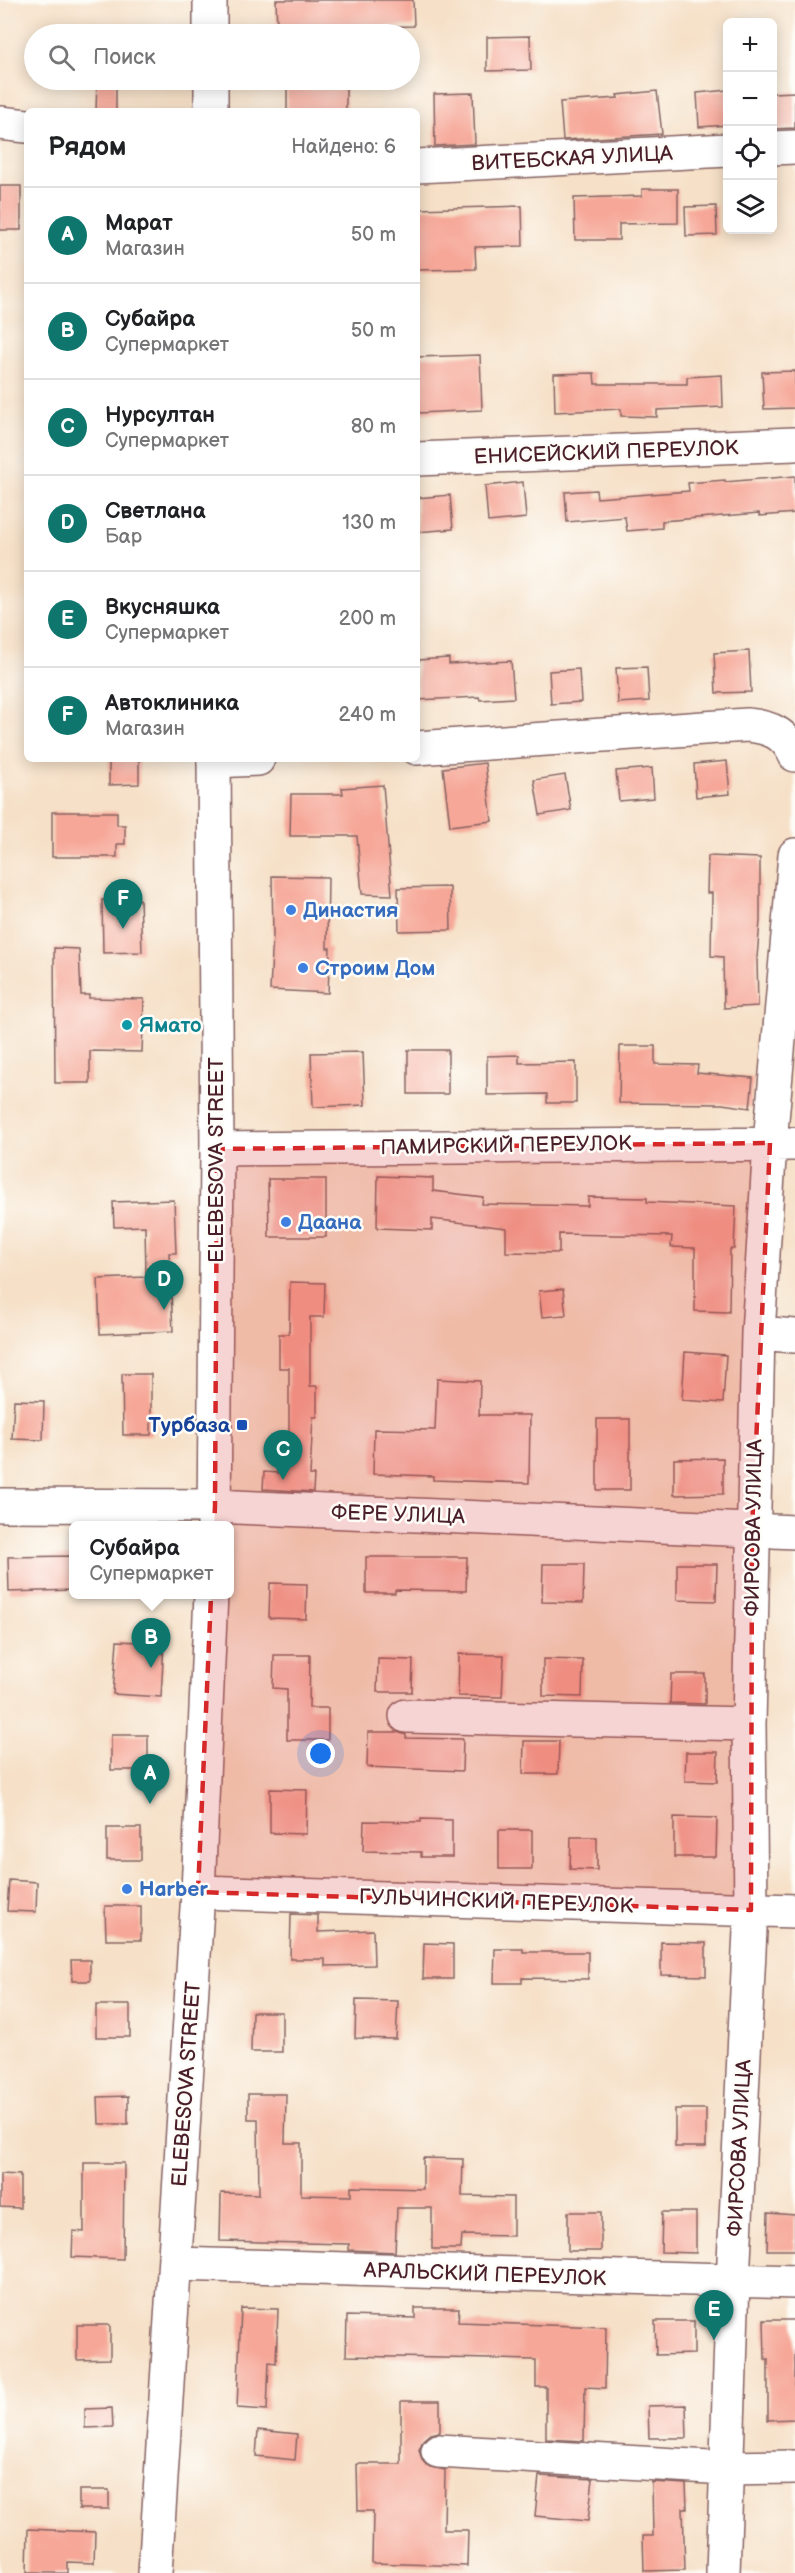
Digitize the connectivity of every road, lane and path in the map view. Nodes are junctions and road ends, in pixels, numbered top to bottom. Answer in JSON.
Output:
{"nodes":[{"id":1,"x":210,"y":0,"type":"edge"},
{"id":2,"x":210,"y":24,"type":"edge"},
{"id":3,"x":211,"y":90,"type":"edge"},
{"id":4,"x":211,"y":108,"type":"edge"},
{"id":5,"x":0,"y":123,"type":"edge"},
{"id":6,"x":24,"y":126,"type":"edge"},
{"id":7,"x":795,"y":147,"type":"edge"},
{"id":8,"x":777,"y":148,"type":"edge"},
{"id":9,"x":723,"y":150,"type":"edge"},
{"id":10,"x":420,"y":166,"type":"edge"},
{"id":11,"x":795,"y":444,"type":"edge"},
{"id":12,"x":420,"y":459,"type":"edge"},
{"id":13,"x":420,"y":748,"type":"edge"},
{"id":14,"x":791,"y":748,"type":"edge"},
{"id":15,"x":214,"y":762,"type":"edge"},
{"id":16,"x":795,"y":855,"type":"edge"},
{"id":17,"x":790,"y":971,"type":"edge"},
{"id":18,"x":783,"y":1143,"type":"edge"},
{"id":19,"x":217,"y":1149,"type":"junction"},
{"id":20,"x":758,"y":1333,"type":"junction"},
{"id":21,"x":795,"y":1336,"type":"edge"},
{"id":22,"x":0,"y":1505,"type":"edge"},
{"id":23,"x":214,"y":1516,"type":"edge"},
{"id":24,"x":752,"y":1530,"type":"junction"},
{"id":25,"x":795,"y":1532,"type":"edge"},
{"id":26,"x":211,"y":1599,"type":"edge"},
{"id":27,"x":406,"y":1716,"type":"dead end"},
{"id":28,"x":749,"y":1724,"type":"junction"},
{"id":29,"x":198,"y":1892,"type":"junction"},
{"id":30,"x":751,"y":1910,"type":"junction"},
{"id":31,"x":795,"y":1911,"type":"edge"},
{"id":32,"x":175,"y":2264,"type":"junction"},
{"id":33,"x":733,"y":2281,"type":"junction"},
{"id":34,"x":795,"y":2282,"type":"edge"},
{"id":35,"x":438,"y":2451,"type":"dead end"},
{"id":36,"x":795,"y":2467,"type":"edge"},
{"id":37,"x":727,"y":2468,"type":"junction"},
{"id":38,"x":155,"y":2573,"type":"edge"},
{"id":39,"x":723,"y":2573,"type":"edge"}],
"edges":[{"from":1,"to":2,"type":"street"},
{"from":3,"to":4,"type":"street"},
{"from":5,"to":6,"type":"street"},
{"from":7,"to":8,"type":"street"},
{"from":9,"to":10,"type":"street","name":"ВИТЕБСКАЯ УЛИЦА"},
{"from":11,"to":12,"type":"street","name":"ЕНИСЕЙСКИЙ ПЕРЕУЛОК"},
{"from":13,"to":14,"type":"street"},
{"from":15,"to":19,"type":"street","name":"ELEBESOVA STREET"},
{"from":16,"to":17,"type":"street","name":"ФИРСОВА УЛИЦА"},
{"from":17,"to":18,"type":"street","name":"ФИРСОВА УЛИЦА"},
{"from":18,"to":19,"type":"street","name":"ПАМИРСКИЙ ПЕРЕУЛОК"},
{"from":18,"to":20,"type":"street","name":"ФИРСОВА УЛИЦА"},
{"from":19,"to":23,"type":"street","name":"ELEBESOVA STREET"},
{"from":20,"to":21,"type":"street"},
{"from":20,"to":24,"type":"street","name":"ФИРСОВА УЛИЦА"},
{"from":22,"to":23,"type":"street","name":"ФЕРЕ УЛИЦА"},
{"from":23,"to":24,"type":"street","name":"ФЕРЕ УЛИЦА"},
{"from":24,"to":25,"type":"street","name":"ФЕРЕ УЛИЦА"},
{"from":24,"to":28,"type":"street","name":"ФИРСОВА УЛИЦА"},
{"from":26,"to":29,"type":"street","name":"ELEBESOVA STREET"},
{"from":27,"to":28,"type":"street"},
{"from":28,"to":30,"type":"street","name":"ФИРСОВА УЛИЦА"},
{"from":29,"to":30,"type":"street","name":"ГУЛЬЧИНСКИЙ ПЕРЕУЛОК"},
{"from":29,"to":32,"type":"street","name":"ELEBESOVA STREET"},
{"from":30,"to":31,"type":"street","name":"ГУЛЬЧИНСКИЙ ПЕРЕУЛОК"},
{"from":30,"to":33,"type":"street","name":"ФИРСОВА УЛИЦА"},
{"from":32,"to":33,"type":"street","name":"АРАЛЬСКИЙ ПЕРЕУЛОК"},
{"from":32,"to":38,"type":"street","name":"ELEBESOVA STREET"},
{"from":33,"to":34,"type":"street","name":"АРАЛЬСКИЙ ПЕРЕУЛОК"},
{"from":33,"to":37,"type":"street","name":"ФИРСОВА УЛИЦА"},
{"from":35,"to":37,"type":"street"},
{"from":36,"to":37,"type":"street"},
{"from":37,"to":39,"type":"street","name":"ФИРСОВА УЛИЦА"}]}
